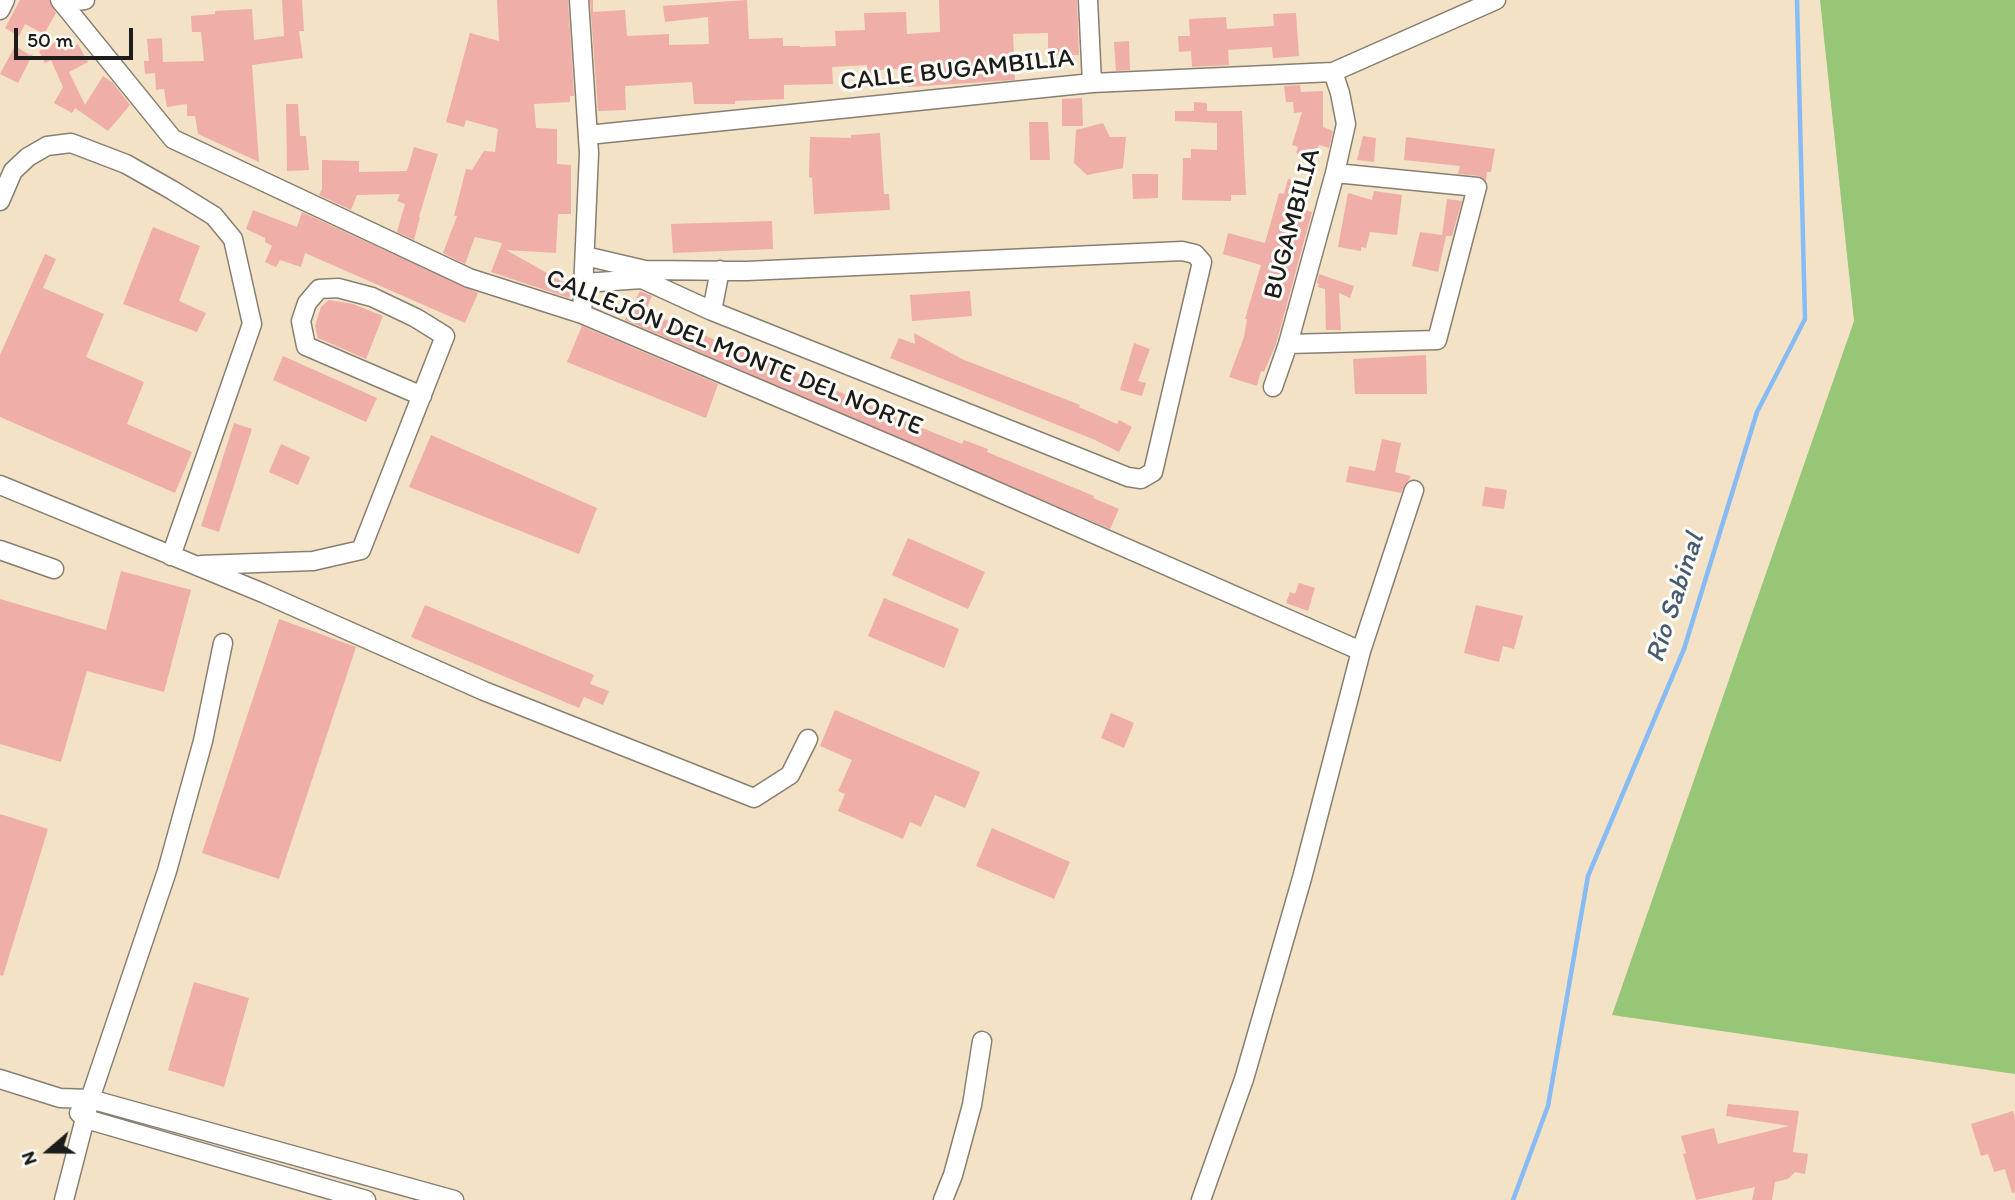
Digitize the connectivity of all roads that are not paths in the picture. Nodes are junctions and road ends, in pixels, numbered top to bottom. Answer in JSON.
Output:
{"nodes":[{"id":1,"x":5,"y":0,"type":"edge"},
{"id":2,"x":85,"y":0,"type":"edge"},
{"id":3,"x":579,"y":0,"type":"edge"},
{"id":4,"x":1088,"y":0,"type":"edge"},
{"id":5,"x":1496,"y":0,"type":"edge"},
{"id":6,"x":61,"y":1,"type":"edge"},
{"id":7,"x":0,"y":10,"type":"edge"},
{"id":8,"x":1332,"y":72,"type":"junction"},
{"id":9,"x":1092,"y":83,"type":"junction"},
{"id":10,"x":588,"y":135,"type":"junction"},
{"id":11,"x":1335,"y":173,"type":"junction"},
{"id":12,"x":0,"y":201,"type":"edge"},
{"id":13,"x":585,"y":256,"type":"junction"},
{"id":14,"x":720,"y":270,"type":"junction"},
{"id":15,"x":643,"y":275,"type":"junction"},
{"id":16,"x":583,"y":283,"type":"junction"},
{"id":17,"x":712,"y":310,"type":"junction"},
{"id":18,"x":582,"y":314,"type":"junction"},
{"id":19,"x":1288,"y":344,"type":"junction"},
{"id":20,"x":1273,"y":387,"type":"dead end"},
{"id":21,"x":422,"y":396,"type":"junction"},
{"id":22,"x":0,"y":485,"type":"edge"},
{"id":23,"x":1413,"y":490,"type":"dead end"},
{"id":24,"x":0,"y":550,"type":"edge"},
{"id":25,"x":171,"y":556,"type":"junction"},
{"id":26,"x":194,"y":565,"type":"junction"},
{"id":27,"x":54,"y":569,"type":"dead end"},
{"id":28,"x":223,"y":643,"type":"dead end"},
{"id":29,"x":1361,"y":651,"type":"junction"},
{"id":30,"x":808,"y":739,"type":"dead end"},
{"id":31,"x":982,"y":1041,"type":"dead end"},
{"id":32,"x":0,"y":1079,"type":"edge"},
{"id":33,"x":60,"y":1098,"type":"junction"},
{"id":34,"x":90,"y":1099,"type":"junction"},
{"id":35,"x":86,"y":1119,"type":"junction"},
{"id":36,"x":291,"y":1156,"type":"junction"},
{"id":37,"x":284,"y":1176,"type":"junction"},
{"id":38,"x":64,"y":1200,"type":"edge"},
{"id":39,"x":366,"y":1200,"type":"edge"},
{"id":40,"x":454,"y":1200,"type":"edge"},
{"id":41,"x":943,"y":1200,"type":"edge"},
{"id":42,"x":1201,"y":1200,"type":"edge"}],
"edges":[{"from":1,"to":7,"type":"street"},
{"from":2,"to":6,"type":"street"},
{"from":3,"to":10,"type":"street"},
{"from":4,"to":9,"type":"street"},
{"from":5,"to":8,"type":"street"},
{"from":6,"to":18,"type":"street","name":"CALLEJÓN DEL MONTE DEL NORTE"},
{"from":8,"to":9,"type":"street","name":"CALLE BUGAMBILIA"},
{"from":8,"to":11,"type":"street","name":"BUGAMBILIA"},
{"from":9,"to":10,"type":"street","name":"CALLE BUGAMBILIA"},
{"from":10,"to":13,"type":"street"},
{"from":11,"to":19,"type":"street","name":"BUGAMBILIA"},
{"from":11,"to":19,"type":"street"},
{"from":12,"to":25,"type":"street"},
{"from":13,"to":15,"type":"street"},
{"from":13,"to":16,"type":"street"},
{"from":14,"to":15,"type":"street"},
{"from":14,"to":17,"type":"street"},
{"from":14,"to":17,"type":"street"},
{"from":15,"to":16,"type":"street"},
{"from":15,"to":17,"type":"street"},
{"from":16,"to":18,"type":"street"},
{"from":18,"to":29,"type":"street","name":"CALLEJÓN DEL MONTE DEL NORTE"},
{"from":19,"to":20,"type":"street","name":"BUGAMBILIA"},
{"from":21,"to":21,"type":"street"},
{"from":21,"to":26,"type":"street"},
{"from":22,"to":25,"type":"street"},
{"from":23,"to":29,"type":"street"},
{"from":24,"to":27,"type":"street"},
{"from":25,"to":26,"type":"street"},
{"from":26,"to":30,"type":"street"},
{"from":28,"to":34,"type":"street"},
{"from":29,"to":42,"type":"street"},
{"from":31,"to":41,"type":"street"},
{"from":32,"to":33,"type":"street"},
{"from":33,"to":34,"type":"street"},
{"from":33,"to":35,"type":"street"},
{"from":34,"to":35,"type":"street"},
{"from":34,"to":36,"type":"street"},
{"from":35,"to":37,"type":"street"},
{"from":35,"to":38,"type":"street"},
{"from":36,"to":37,"type":"street"},
{"from":36,"to":40,"type":"street"},
{"from":37,"to":39,"type":"street"}]}
